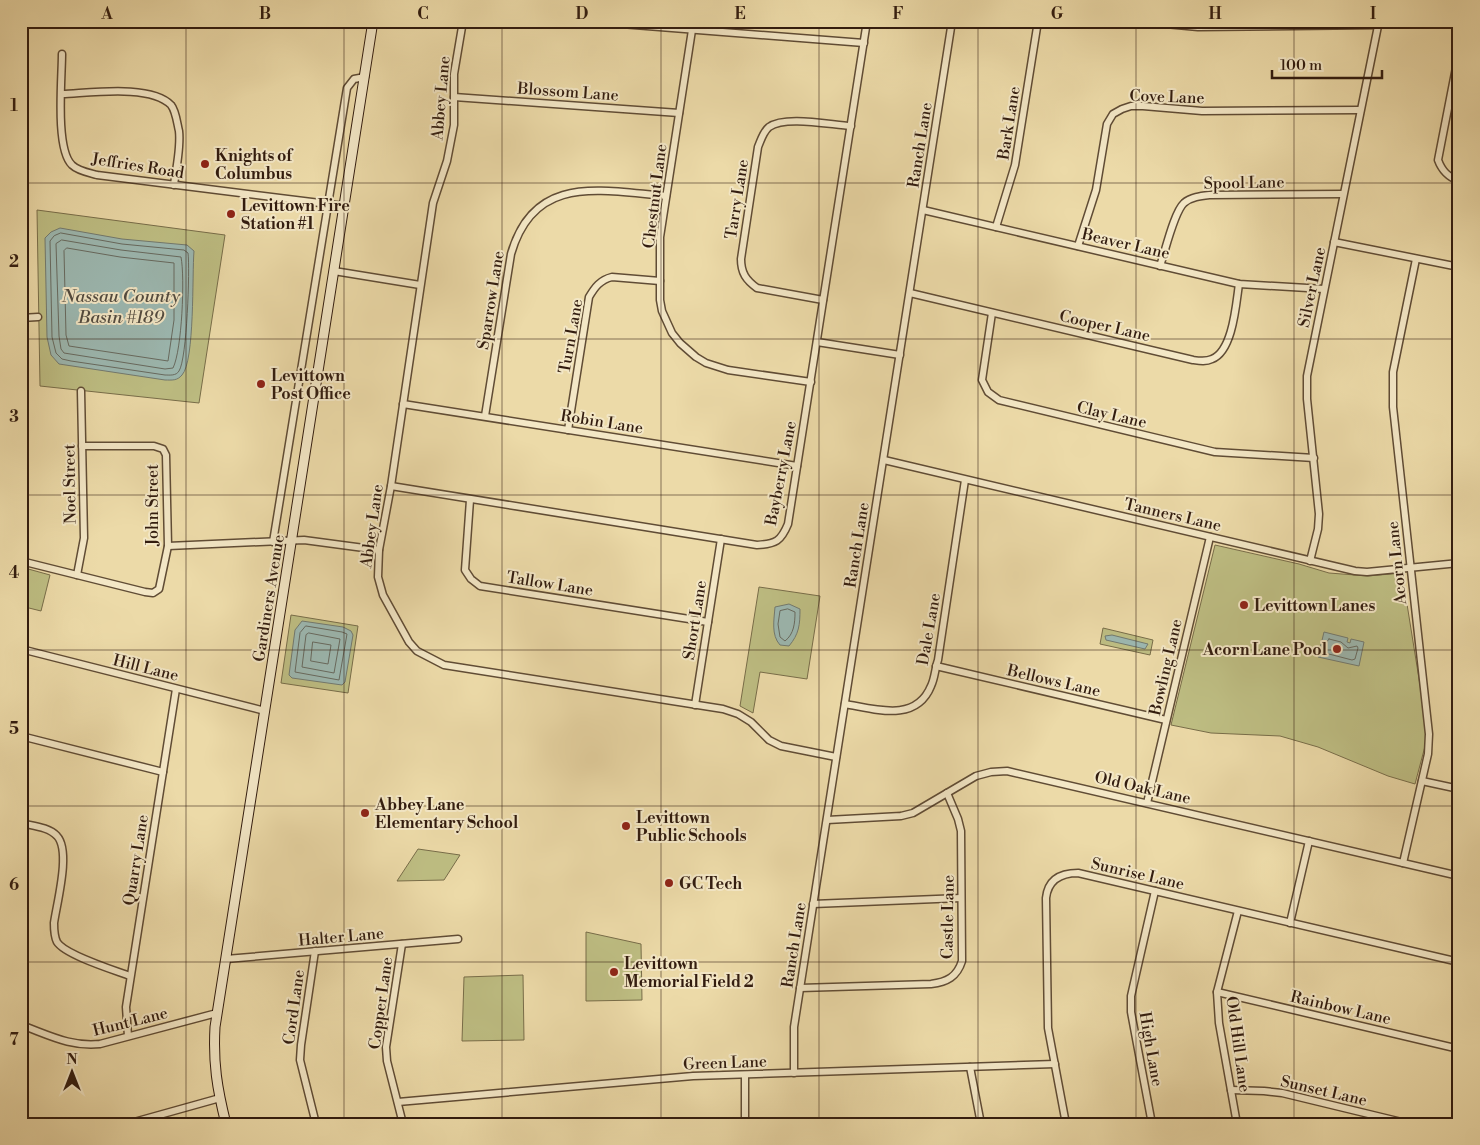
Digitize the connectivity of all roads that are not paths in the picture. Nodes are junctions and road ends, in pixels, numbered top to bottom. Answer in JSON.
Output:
{"nodes":[{"id":1,"x":373,"y":21,"type":"edge"},
{"id":2,"x":462,"y":21,"type":"edge"},
{"id":3,"x":583,"y":21,"type":"edge"},
{"id":4,"x":868,"y":21,"type":"edge"},
{"id":5,"x":952,"y":21,"type":"edge"},
{"id":6,"x":1038,"y":21,"type":"edge"},
{"id":7,"x":1133,"y":21,"type":"edge"},
{"id":8,"x":612,"y":22,"type":"edge"},
{"id":9,"x":1378,"y":23,"type":"edge"},
{"id":10,"x":692,"y":30,"type":"junction"},
{"id":11,"x":864,"y":43,"type":"junction"},
{"id":12,"x":1459,"y":52,"type":"edge"},
{"id":13,"x":62,"y":54,"type":"dead end"},
{"id":14,"x":364,"y":77,"type":"junction"},
{"id":15,"x":62,"y":94,"type":"junction"},
{"id":16,"x":454,"y":97,"type":"junction"},
{"id":17,"x":1360,"y":110,"type":"junction"},
{"id":18,"x":679,"y":113,"type":"junction"},
{"id":19,"x":851,"y":126,"type":"junction"},
{"id":20,"x":1459,"y":181,"type":"edge"},
{"id":21,"x":174,"y":185,"type":"junction"},
{"id":22,"x":1344,"y":194,"type":"junction"},
{"id":23,"x":666,"y":196,"type":"junction"},
{"id":24,"x":328,"y":204,"type":"junction"},
{"id":25,"x":344,"y":206,"type":"junction"},
{"id":26,"x":923,"y":210,"type":"junction"},
{"id":27,"x":996,"y":227,"type":"junction"},
{"id":28,"x":1334,"y":242,"type":"junction"},
{"id":29,"x":1078,"y":246,"type":"junction"},
{"id":30,"x":1416,"y":259,"type":"junction"},
{"id":31,"x":1160,"y":266,"type":"junction"},
{"id":32,"x":1459,"y":267,"type":"edge"},
{"id":33,"x":334,"y":272,"type":"junction"},
{"id":34,"x":660,"y":280,"type":"junction"},
{"id":35,"x":1239,"y":284,"type":"junction"},
{"id":36,"x":420,"y":285,"type":"junction"},
{"id":37,"x":1324,"y":288,"type":"junction"},
{"id":38,"x":910,"y":293,"type":"junction"},
{"id":39,"x":824,"y":300,"type":"junction"},
{"id":40,"x":992,"y":313,"type":"junction"},
{"id":41,"x":21,"y":318,"type":"edge"},
{"id":42,"x":38,"y":318,"type":"dead end"},
{"id":43,"x":817,"y":342,"type":"junction"},
{"id":44,"x":900,"y":355,"type":"junction"},
{"id":45,"x":811,"y":382,"type":"junction"},
{"id":46,"x":81,"y":391,"type":"dead end"},
{"id":47,"x":402,"y":404,"type":"junction"},
{"id":48,"x":485,"y":416,"type":"junction"},
{"id":49,"x":568,"y":430,"type":"junction"},
{"id":50,"x":82,"y":446,"type":"junction"},
{"id":51,"x":1314,"y":458,"type":"junction"},
{"id":52,"x":884,"y":460,"type":"junction"},
{"id":53,"x":797,"y":466,"type":"junction"},
{"id":54,"x":966,"y":480,"type":"junction"},
{"id":55,"x":391,"y":486,"type":"junction"},
{"id":56,"x":470,"y":500,"type":"junction"},
{"id":57,"x":1210,"y":537,"type":"junction"},
{"id":58,"x":721,"y":539,"type":"junction"},
{"id":59,"x":292,"y":541,"type":"junction"},
{"id":60,"x":273,"y":542,"type":"junction"},
{"id":61,"x":168,"y":546,"type":"junction"},
{"id":62,"x":379,"y":550,"type":"junction"},
{"id":63,"x":21,"y":561,"type":"edge"},
{"id":64,"x":1310,"y":561,"type":"junction"},
{"id":65,"x":1459,"y":563,"type":"edge"},
{"id":66,"x":1411,"y":568,"type":"junction"},
{"id":67,"x":77,"y":575,"type":"junction"},
{"id":68,"x":708,"y":622,"type":"junction"},
{"id":69,"x":21,"y":649,"type":"edge"},
{"id":70,"x":936,"y":666,"type":"junction"},
{"id":71,"x":176,"y":689,"type":"junction"},
{"id":72,"x":845,"y":704,"type":"junction"},
{"id":73,"x":695,"y":705,"type":"junction"},
{"id":74,"x":265,"y":711,"type":"junction"},
{"id":75,"x":1166,"y":720,"type":"junction"},
{"id":76,"x":21,"y":736,"type":"edge"},
{"id":77,"x":836,"y":757,"type":"junction"},
{"id":78,"x":163,"y":772,"type":"junction"},
{"id":79,"x":1422,"y":781,"type":"junction"},
{"id":80,"x":1459,"y":789,"type":"edge"},
{"id":81,"x":947,"y":793,"type":"junction"},
{"id":82,"x":1147,"y":802,"type":"junction"},
{"id":83,"x":827,"y":820,"type":"junction"},
{"id":84,"x":21,"y":823,"type":"edge"},
{"id":85,"x":1309,"y":841,"type":"junction"},
{"id":86,"x":1403,"y":863,"type":"junction"},
{"id":87,"x":1459,"y":876,"type":"edge"},
{"id":88,"x":1155,"y":891,"type":"junction"},
{"id":89,"x":962,"y":898,"type":"junction"},
{"id":90,"x":813,"y":904,"type":"junction"},
{"id":91,"x":1238,"y":910,"type":"junction"},
{"id":92,"x":1290,"y":923,"type":"junction"},
{"id":93,"x":458,"y":939,"type":"dead end"},
{"id":94,"x":402,"y":944,"type":"junction"},
{"id":95,"x":315,"y":952,"type":"junction"},
{"id":96,"x":226,"y":959,"type":"junction"},
{"id":97,"x":1459,"y":962,"type":"edge"},
{"id":98,"x":130,"y":976,"type":"junction"},
{"id":99,"x":800,"y":988,"type":"junction"},
{"id":100,"x":1217,"y":992,"type":"junction"},
{"id":101,"x":217,"y":1013,"type":"junction"},
{"id":102,"x":21,"y":1025,"type":"edge"},
{"id":103,"x":128,"y":1036,"type":"junction"},
{"id":104,"x":1459,"y":1049,"type":"edge"},
{"id":105,"x":1055,"y":1064,"type":"junction"},
{"id":106,"x":970,"y":1067,"type":"junction"},
{"id":107,"x":794,"y":1073,"type":"junction"},
{"id":108,"x":745,"y":1075,"type":"junction"},
{"id":109,"x":1231,"y":1090,"type":"junction"},
{"id":110,"x":220,"y":1098,"type":"junction"},
{"id":111,"x":398,"y":1102,"type":"junction"},
{"id":112,"x":143,"y":1122,"type":"edge"},
{"id":113,"x":127,"y":1124,"type":"edge"},
{"id":114,"x":226,"y":1124,"type":"edge"},
{"id":115,"x":316,"y":1124,"type":"edge"},
{"id":116,"x":403,"y":1124,"type":"edge"},
{"id":117,"x":745,"y":1124,"type":"edge"},
{"id":118,"x":980,"y":1124,"type":"edge"},
{"id":119,"x":1066,"y":1124,"type":"edge"},
{"id":120,"x":1152,"y":1124,"type":"edge"},
{"id":121,"x":1237,"y":1124,"type":"edge"},
{"id":122,"x":1410,"y":1124,"type":"edge"}],
"edges":[{"from":1,"to":14,"type":"main road","name":"Gardiners Avenue"},
{"from":2,"to":16,"type":"street","name":"Abbey Lane"},
{"from":3,"to":8,"type":"street"},
{"from":4,"to":11,"type":"street","name":"Bayberry Lane"},
{"from":5,"to":26,"type":"street","name":"Ranch Lane"},
{"from":6,"to":27,"type":"street","name":"Bark Lane"},
{"from":7,"to":9,"type":"street"},
{"from":8,"to":10,"type":"street"},
{"from":9,"to":17,"type":"street","name":"Silver Lane"},
{"from":10,"to":11,"type":"street"},
{"from":10,"to":18,"type":"street","name":"Chestnut Lane"},
{"from":11,"to":19,"type":"street","name":"Bayberry Lane"},
{"from":12,"to":20,"type":"street"},
{"from":13,"to":15,"type":"street","name":"Jeffries Road"},
{"from":14,"to":24,"type":"street","name":"Gardiners Avenue"},
{"from":14,"to":25,"type":"main road","name":"Gardiners Avenue"},
{"from":15,"to":21,"type":"street","name":"Jeffries Road"},
{"from":15,"to":21,"type":"street"},
{"from":16,"to":18,"type":"street","name":"Blossom Lane"},
{"from":16,"to":36,"type":"street","name":"Abbey Lane"},
{"from":17,"to":22,"type":"street","name":"Silver Lane"},
{"from":17,"to":29,"type":"street","name":"Cove Lane"},
{"from":18,"to":23,"type":"street","name":"Chestnut Lane"},
{"from":19,"to":39,"type":"street","name":"Bayberry Lane"},
{"from":19,"to":39,"type":"street","name":"Tarry Lane"},
{"from":21,"to":24,"type":"street","name":"Jeffries Road"},
{"from":22,"to":28,"type":"street","name":"Silver Lane"},
{"from":22,"to":31,"type":"street","name":"Spool Lane"},
{"from":23,"to":34,"type":"street","name":"Chestnut Lane"},
{"from":23,"to":48,"type":"street","name":"Sparrow Lane"},
{"from":24,"to":25,"type":"street","name":"Jeffries Road"},
{"from":24,"to":60,"type":"street","name":"Gardiners Avenue"},
{"from":25,"to":33,"type":"main road","name":"Gardiners Avenue"},
{"from":26,"to":27,"type":"street","name":"Beaver Lane"},
{"from":26,"to":38,"type":"street","name":"Ranch Lane"},
{"from":27,"to":29,"type":"street","name":"Beaver Lane"},
{"from":28,"to":30,"type":"street"},
{"from":28,"to":37,"type":"street","name":"Silver Lane"},
{"from":29,"to":31,"type":"street","name":"Beaver Lane"},
{"from":30,"to":32,"type":"street"},
{"from":30,"to":66,"type":"street","name":"Acorn Lane"},
{"from":31,"to":35,"type":"street","name":"Beaver Lane"},
{"from":33,"to":36,"type":"street"},
{"from":33,"to":59,"type":"main road","name":"Gardiners Avenue"},
{"from":34,"to":45,"type":"street","name":"Chestnut Lane"},
{"from":34,"to":49,"type":"street","name":"Turn Lane"},
{"from":35,"to":37,"type":"street","name":"Beaver Lane"},
{"from":35,"to":40,"type":"street","name":"Cooper Lane"},
{"from":36,"to":47,"type":"street","name":"Abbey Lane"},
{"from":37,"to":51,"type":"street","name":"Silver Lane"},
{"from":38,"to":40,"type":"street","name":"Cooper Lane"},
{"from":38,"to":44,"type":"street","name":"Ranch Lane"},
{"from":39,"to":43,"type":"street","name":"Bayberry Lane"},
{"from":40,"to":51,"type":"street","name":"Clay Lane"},
{"from":41,"to":42,"type":"street"},
{"from":43,"to":44,"type":"street"},
{"from":43,"to":45,"type":"street","name":"Bayberry Lane"},
{"from":44,"to":52,"type":"street","name":"Ranch Lane"},
{"from":45,"to":53,"type":"street","name":"Bayberry Lane"},
{"from":46,"to":50,"type":"street","name":"Noel Street"},
{"from":47,"to":48,"type":"street","name":"Robin Lane"},
{"from":47,"to":55,"type":"street","name":"Abbey Lane"},
{"from":48,"to":49,"type":"street","name":"Robin Lane"},
{"from":49,"to":53,"type":"street","name":"Robin Lane"},
{"from":50,"to":61,"type":"street","name":"John Street"},
{"from":50,"to":67,"type":"street","name":"Noel Street"},
{"from":51,"to":64,"type":"street","name":"Silver Lane"},
{"from":52,"to":54,"type":"street","name":"Tanners Lane"},
{"from":52,"to":72,"type":"street","name":"Ranch Lane"},
{"from":53,"to":58,"type":"street","name":"Bayberry Lane"},
{"from":54,"to":57,"type":"street","name":"Tanners Lane"},
{"from":54,"to":70,"type":"street","name":"Dale Lane"},
{"from":55,"to":56,"type":"street","name":"Bayberry Lane"},
{"from":55,"to":62,"type":"street","name":"Abbey Lane"},
{"from":56,"to":58,"type":"street","name":"Bayberry Lane"},
{"from":56,"to":68,"type":"street","name":"Tallow Lane"},
{"from":57,"to":64,"type":"street","name":"Tanners Lane"},
{"from":57,"to":75,"type":"street","name":"Bowling Lane"},
{"from":58,"to":68,"type":"street","name":"Short Lane"},
{"from":59,"to":60,"type":"street"},
{"from":59,"to":62,"type":"street"},
{"from":59,"to":74,"type":"main road","name":"Gardiners Avenue"},
{"from":60,"to":61,"type":"street"},
{"from":61,"to":67,"type":"street","name":"John Street"},
{"from":62,"to":73,"type":"street","name":"Abbey Lane"},
{"from":63,"to":67,"type":"street"},
{"from":64,"to":66,"type":"street","name":"Tanners Lane"},
{"from":65,"to":66,"type":"street","name":"Tanners Lane"},
{"from":66,"to":79,"type":"street","name":"Acorn Lane"},
{"from":68,"to":73,"type":"street","name":"Short Lane"},
{"from":69,"to":71,"type":"street","name":"Hill Lane"},
{"from":70,"to":72,"type":"street","name":"Dale Lane"},
{"from":70,"to":75,"type":"street","name":"Bellows Lane"},
{"from":71,"to":74,"type":"street","name":"Hill Lane"},
{"from":71,"to":78,"type":"street","name":"Quarry Lane"},
{"from":72,"to":77,"type":"street","name":"Ranch Lane"},
{"from":73,"to":77,"type":"street","name":"Abbey Lane"},
{"from":74,"to":96,"type":"main road","name":"Gardiners Avenue"},
{"from":75,"to":82,"type":"street","name":"Bowling Lane"},
{"from":76,"to":78,"type":"street"},
{"from":77,"to":83,"type":"street","name":"Ranch Lane"},
{"from":78,"to":98,"type":"street","name":"Quarry Lane"},
{"from":79,"to":80,"type":"street"},
{"from":79,"to":86,"type":"street","name":"Acorn Lane"},
{"from":81,"to":82,"type":"street","name":"Old Oak Lane"},
{"from":81,"to":83,"type":"street","name":"Old Oak Lane"},
{"from":81,"to":89,"type":"street","name":"Castle Lane"},
{"from":82,"to":85,"type":"street","name":"Old Oak Lane"},
{"from":83,"to":90,"type":"street","name":"Ranch Lane"},
{"from":84,"to":98,"type":"street"},
{"from":85,"to":86,"type":"street","name":"Old Oak Lane"},
{"from":85,"to":92,"type":"street"},
{"from":86,"to":87,"type":"street","name":"Old Oak Lane"},
{"from":88,"to":91,"type":"street","name":"Sunrise Lane"},
{"from":88,"to":105,"type":"street","name":"Sunrise Lane"},
{"from":88,"to":120,"type":"street","name":"High Lane"},
{"from":89,"to":90,"type":"street"},
{"from":89,"to":99,"type":"street","name":"Castle Lane"},
{"from":90,"to":99,"type":"street","name":"Ranch Lane"},
{"from":91,"to":92,"type":"street","name":"Sunrise Lane"},
{"from":91,"to":100,"type":"street","name":"Old Hill Lane"},
{"from":92,"to":97,"type":"street","name":"Sunrise Lane"},
{"from":93,"to":94,"type":"street","name":"Halter Lane"},
{"from":94,"to":95,"type":"street","name":"Halter Lane"},
{"from":94,"to":111,"type":"street","name":"Copper Lane"},
{"from":95,"to":96,"type":"street","name":"Halter Lane"},
{"from":95,"to":115,"type":"street","name":"Cord Lane"},
{"from":96,"to":101,"type":"main road","name":"Gardiners Avenue"},
{"from":98,"to":103,"type":"street","name":"Quarry Lane"},
{"from":99,"to":107,"type":"street","name":"Ranch Lane"},
{"from":100,"to":104,"type":"street","name":"Rainbow Lane"},
{"from":100,"to":109,"type":"street","name":"Old Hill Lane"},
{"from":101,"to":103,"type":"street","name":"Hunt Lane"},
{"from":101,"to":110,"type":"main road","name":"Gardiners Avenue"},
{"from":102,"to":103,"type":"street","name":"Hunt Lane"},
{"from":105,"to":106,"type":"street","name":"Green Lane"},
{"from":105,"to":119,"type":"street","name":"Sunrise Lane"},
{"from":106,"to":107,"type":"street","name":"Green Lane"},
{"from":106,"to":118,"type":"street"},
{"from":107,"to":108,"type":"street","name":"Green Lane"},
{"from":108,"to":111,"type":"street","name":"Green Lane"},
{"from":108,"to":117,"type":"street"},
{"from":109,"to":121,"type":"street","name":"Old Hill Lane"},
{"from":109,"to":122,"type":"street","name":"Sunset Lane"},
{"from":110,"to":112,"type":"street"},
{"from":110,"to":114,"type":"main road","name":"Gardiners Avenue"},
{"from":111,"to":116,"type":"street","name":"Copper Lane"},
{"from":112,"to":113,"type":"street"}]}
